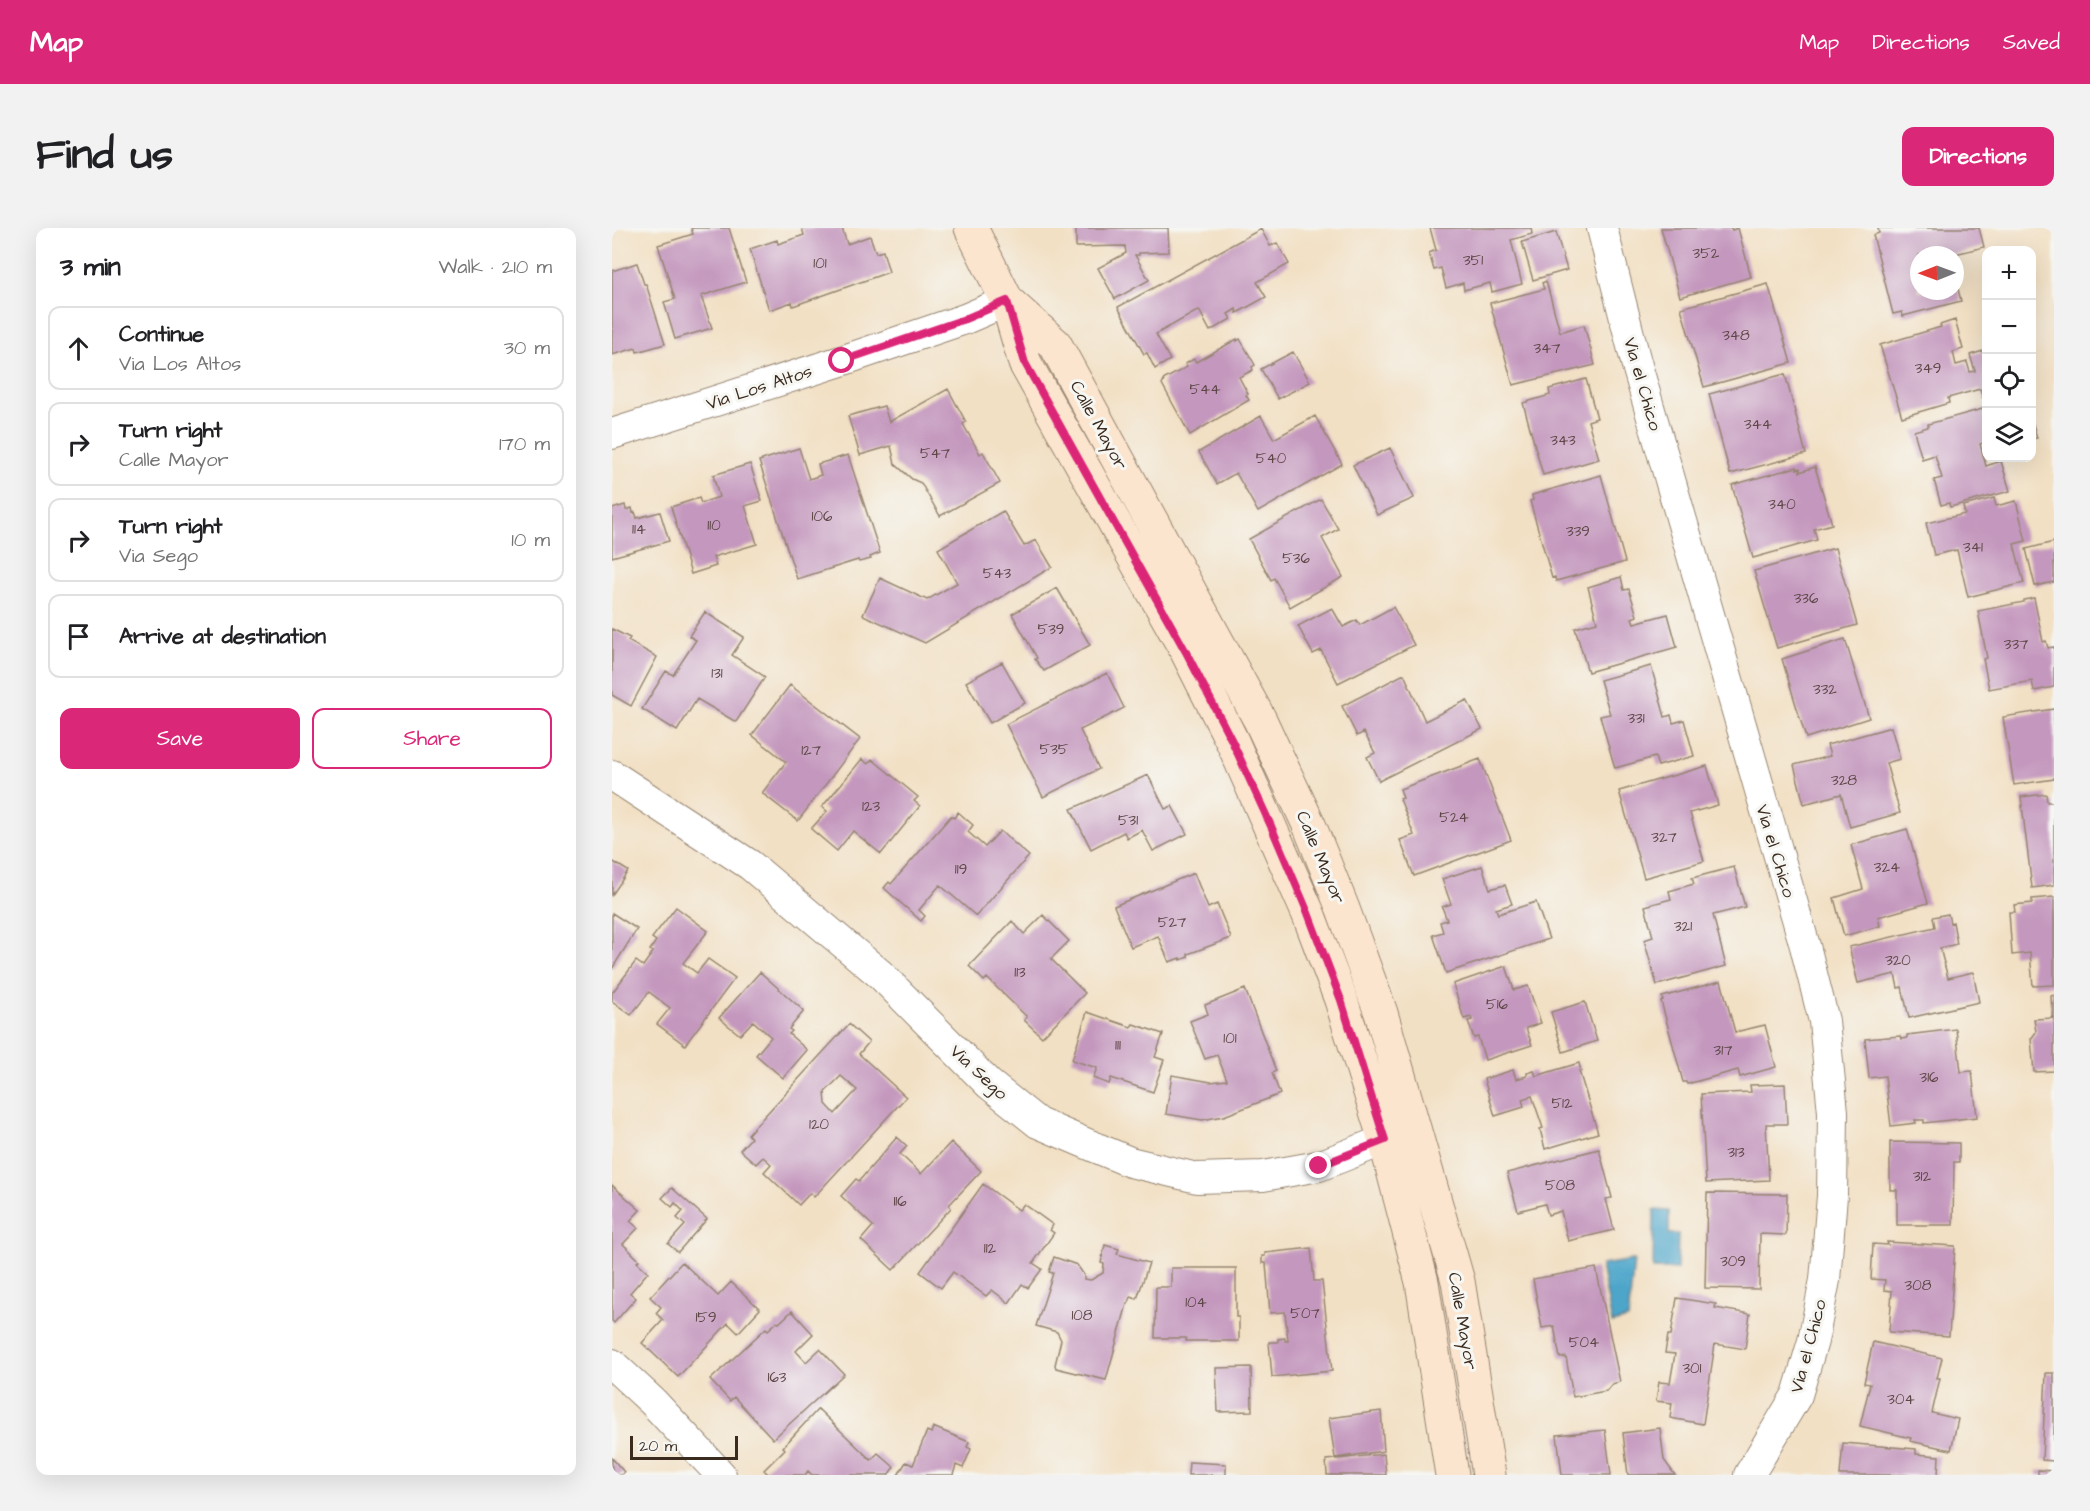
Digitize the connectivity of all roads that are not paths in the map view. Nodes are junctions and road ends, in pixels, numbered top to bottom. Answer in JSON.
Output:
{"nodes":[{"id":1,"x":971,"y":228,"type":"edge"},
{"id":2,"x":1602,"y":228,"type":"edge"},
{"id":3,"x":1007,"y":301,"type":"junction"},
{"id":4,"x":612,"y":434,"type":"edge"},
{"id":5,"x":612,"y":775,"type":"edge"},
{"id":6,"x":1400,"y":1134,"type":"junction"},
{"id":7,"x":612,"y":1364,"type":"edge"},
{"id":8,"x":721,"y":1475,"type":"edge"},
{"id":9,"x":1452,"y":1475,"type":"edge"},
{"id":10,"x":1489,"y":1475,"type":"edge"},
{"id":11,"x":1749,"y":1475,"type":"edge"}],
"edges":[{"from":1,"to":3,"type":"street","name":"Calle Mayor"},
{"from":2,"to":11,"type":"street","name":"Via el Chico"},
{"from":3,"to":4,"type":"street","name":"Via Los Altos"},
{"from":3,"to":6,"type":"street","name":"Calle Mayor"},
{"from":5,"to":6,"type":"street","name":"Via Sego"},
{"from":6,"to":9,"type":"street","name":"Calle Mayor"},
{"from":6,"to":10,"type":"street","name":"Calle Mayor"},
{"from":7,"to":8,"type":"street"}]}
